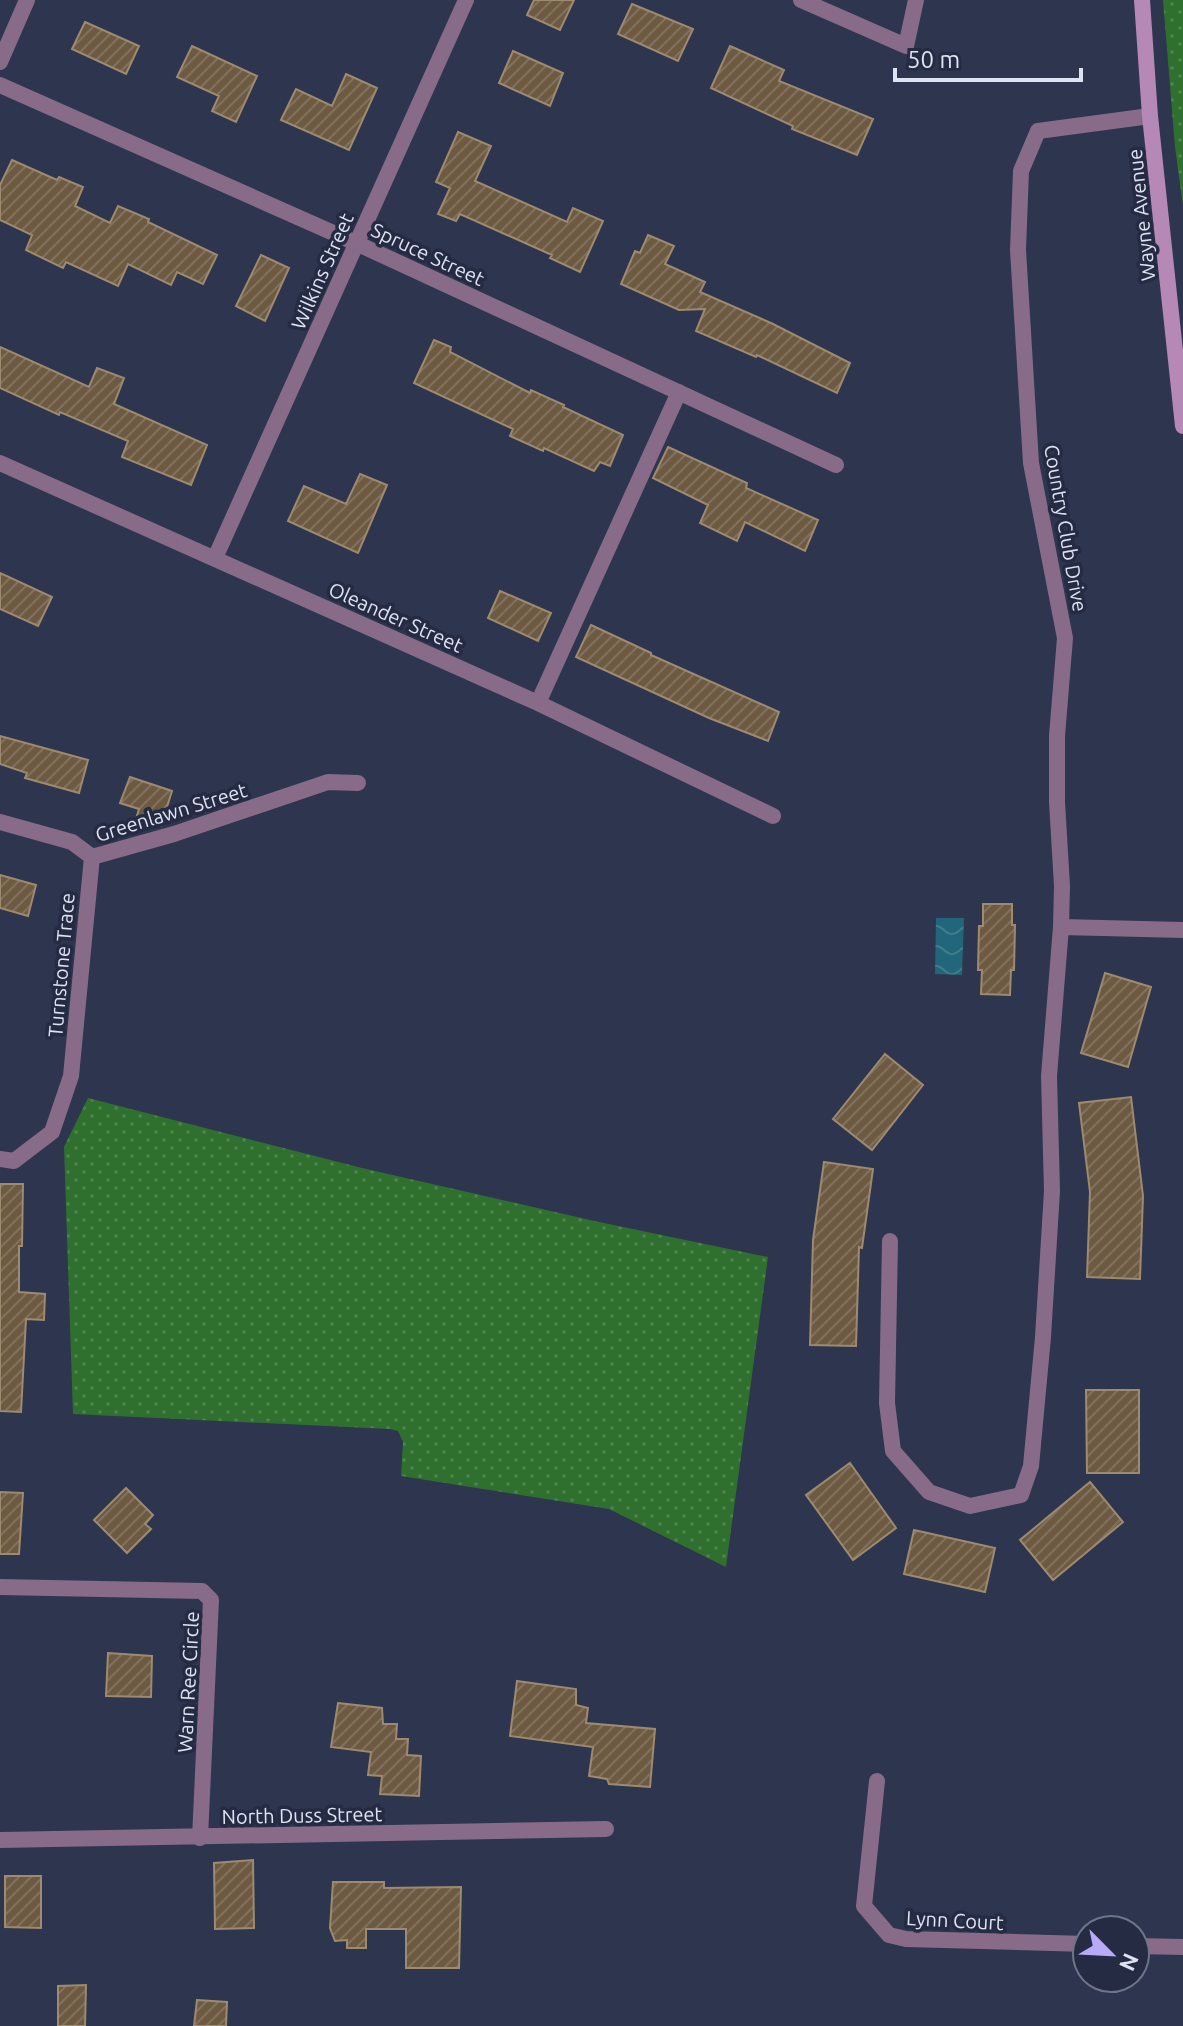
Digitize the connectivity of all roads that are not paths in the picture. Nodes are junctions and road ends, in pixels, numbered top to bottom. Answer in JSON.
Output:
{"nodes":[{"id":1,"x":27,"y":0,"type":"edge"},
{"id":2,"x":466,"y":0,"type":"edge"},
{"id":3,"x":801,"y":0,"type":"edge"},
{"id":4,"x":916,"y":0,"type":"edge"},
{"id":5,"x":1142,"y":0,"type":"edge"},
{"id":6,"x":0,"y":62,"type":"edge"},
{"id":7,"x":0,"y":85,"type":"edge"},
{"id":8,"x":1150,"y":116,"type":"junction"},
{"id":9,"x":356,"y":243,"type":"junction"},
{"id":10,"x":679,"y":392,"type":"junction"},
{"id":11,"x":1183,"y":426,"type":"edge"},
{"id":12,"x":0,"y":463,"type":"edge"},
{"id":13,"x":836,"y":465,"type":"dead end"},
{"id":14,"x":215,"y":558,"type":"junction"},
{"id":15,"x":538,"y":703,"type":"junction"},
{"id":16,"x":358,"y":783,"type":"dead end"},
{"id":17,"x":773,"y":816,"type":"dead end"},
{"id":18,"x":0,"y":822,"type":"edge"},
{"id":19,"x":92,"y":857,"type":"junction"},
{"id":20,"x":1061,"y":927,"type":"junction"},
{"id":21,"x":1183,"y":930,"type":"edge"},
{"id":22,"x":0,"y":1159,"type":"edge"},
{"id":23,"x":890,"y":1241,"type":"dead end"},
{"id":24,"x":0,"y":1587,"type":"edge"},
{"id":25,"x":877,"y":1781,"type":"dead end"},
{"id":26,"x":606,"y":1829,"type":"dead end"},
{"id":27,"x":200,"y":1838,"type":"junction"},
{"id":28,"x":0,"y":1840,"type":"edge"},
{"id":29,"x":1071,"y":1944,"type":"edge"},
{"id":30,"x":1151,"y":1946,"type":"edge"},
{"id":31,"x":1183,"y":1947,"type":"edge"}],
"edges":[{"from":1,"to":6,"type":"street"},
{"from":2,"to":9,"type":"street","name":"Wilkins Street"},
{"from":3,"to":4,"type":"street"},
{"from":5,"to":8,"type":"street","name":"Wayne Avenue"},
{"from":7,"to":9,"type":"street","name":"Spruce Street"},
{"from":8,"to":11,"type":"street","name":"Wayne Avenue"},
{"from":8,"to":20,"type":"street","name":"Country Club Drive"},
{"from":9,"to":10,"type":"street","name":"Spruce Street"},
{"from":9,"to":14,"type":"street","name":"Wilkins Street"},
{"from":10,"to":13,"type":"street","name":"Spruce Street"},
{"from":10,"to":15,"type":"street"},
{"from":12,"to":14,"type":"street","name":"Oleander Street"},
{"from":14,"to":15,"type":"street","name":"Oleander Street"},
{"from":15,"to":17,"type":"street","name":"Oleander Street"},
{"from":16,"to":19,"type":"street","name":"Greenlawn Street"},
{"from":18,"to":19,"type":"street","name":"Greenlawn Street"},
{"from":19,"to":22,"type":"street","name":"Turnstone Trace"},
{"from":20,"to":21,"type":"street"},
{"from":20,"to":23,"type":"street"},
{"from":24,"to":27,"type":"street","name":"Warn Ree Circle"},
{"from":25,"to":29,"type":"street","name":"Lynn Court"},
{"from":26,"to":27,"type":"street","name":"North Duss Street"},
{"from":27,"to":28,"type":"street","name":"North Duss Street"},
{"from":30,"to":31,"type":"street"}]}
